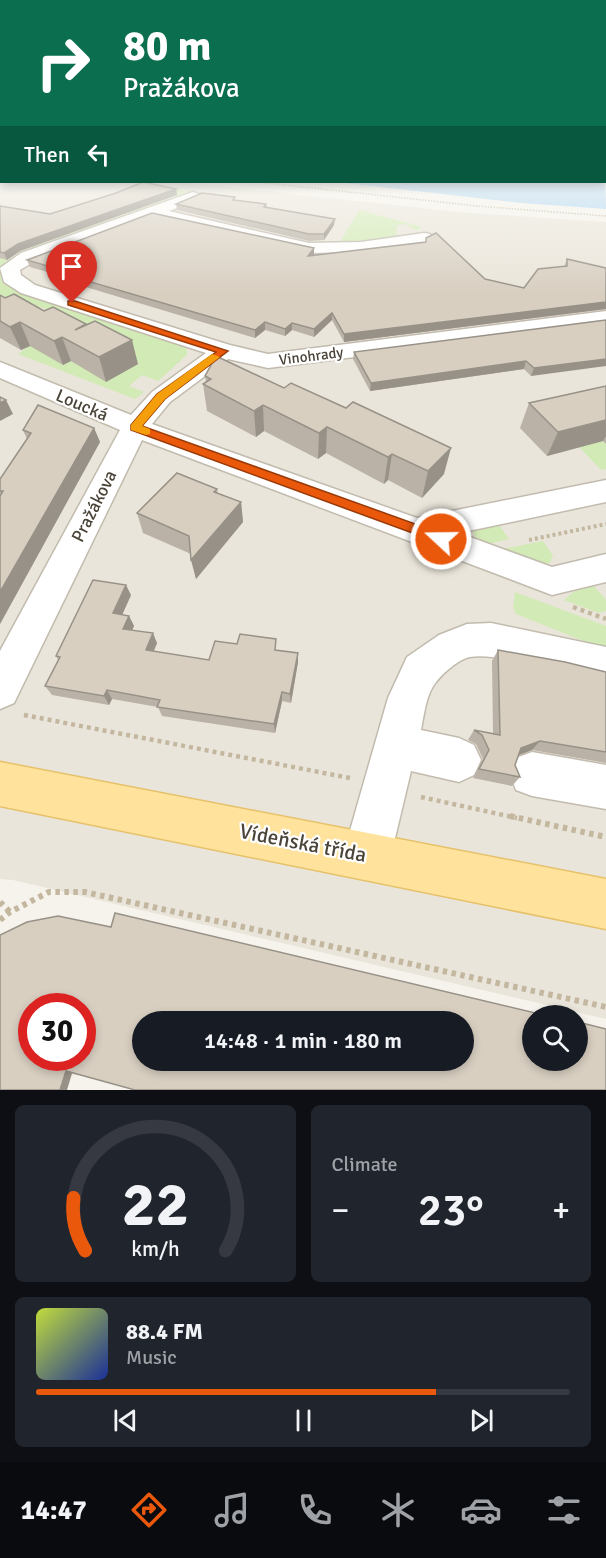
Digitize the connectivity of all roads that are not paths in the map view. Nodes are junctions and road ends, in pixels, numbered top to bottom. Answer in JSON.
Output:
{"nodes":[{"id":1,"x":193,"y":197,"type":"edge"},
{"id":2,"x":151,"y":212,"type":"junction"},
{"id":3,"x":423,"y":238,"type":"edge"},
{"id":4,"x":606,"y":318,"type":"edge"},
{"id":5,"x":224,"y":351,"type":"junction"},
{"id":6,"x":0,"y":369,"type":"edge"},
{"id":7,"x":135,"y":427,"type":"junction"},
{"id":8,"x":606,"y":491,"type":"edge"},
{"id":9,"x":419,"y":530,"type":"junction"},
{"id":10,"x":606,"y":568,"type":"edge"},
{"id":11,"x":606,"y":665,"type":"edge"},
{"id":12,"x":7,"y":702,"type":"edge"},
{"id":13,"x":396,"y":746,"type":"junction"},
{"id":14,"x":459,"y":760,"type":"dead end"},
{"id":15,"x":532,"y":774,"type":"dead end"},
{"id":16,"x":0,"y":784,"type":"edge"},
{"id":17,"x":606,"y":787,"type":"edge"},
{"id":18,"x":367,"y":855,"type":"junction"},
{"id":19,"x":606,"y":904,"type":"edge"}],
"edges":[{"from":1,"to":2,"type":"street","name":"Vinohrady"},
{"from":2,"to":3,"type":"street"},
{"from":2,"to":5,"type":"street","name":"Vinohrady"},
{"from":4,"to":5,"type":"street","name":"Vinohrady"},
{"from":5,"to":7,"type":"street","name":"Pražákova"},
{"from":6,"to":7,"type":"street","name":"Loucká"},
{"from":7,"to":9,"type":"street","name":"Loucká"},
{"from":7,"to":12,"type":"street","name":"Pražákova"},
{"from":8,"to":9,"type":"street"},
{"from":9,"to":10,"type":"street","name":"Loucká"},
{"from":11,"to":13,"type":"street"},
{"from":13,"to":14,"type":"street"},
{"from":13,"to":18,"type":"street"},
{"from":15,"to":17,"type":"street"},
{"from":16,"to":18,"type":"main road","name":"Vídeňská třída"},
{"from":18,"to":19,"type":"main road","name":"Vídeňská třída"}]}
